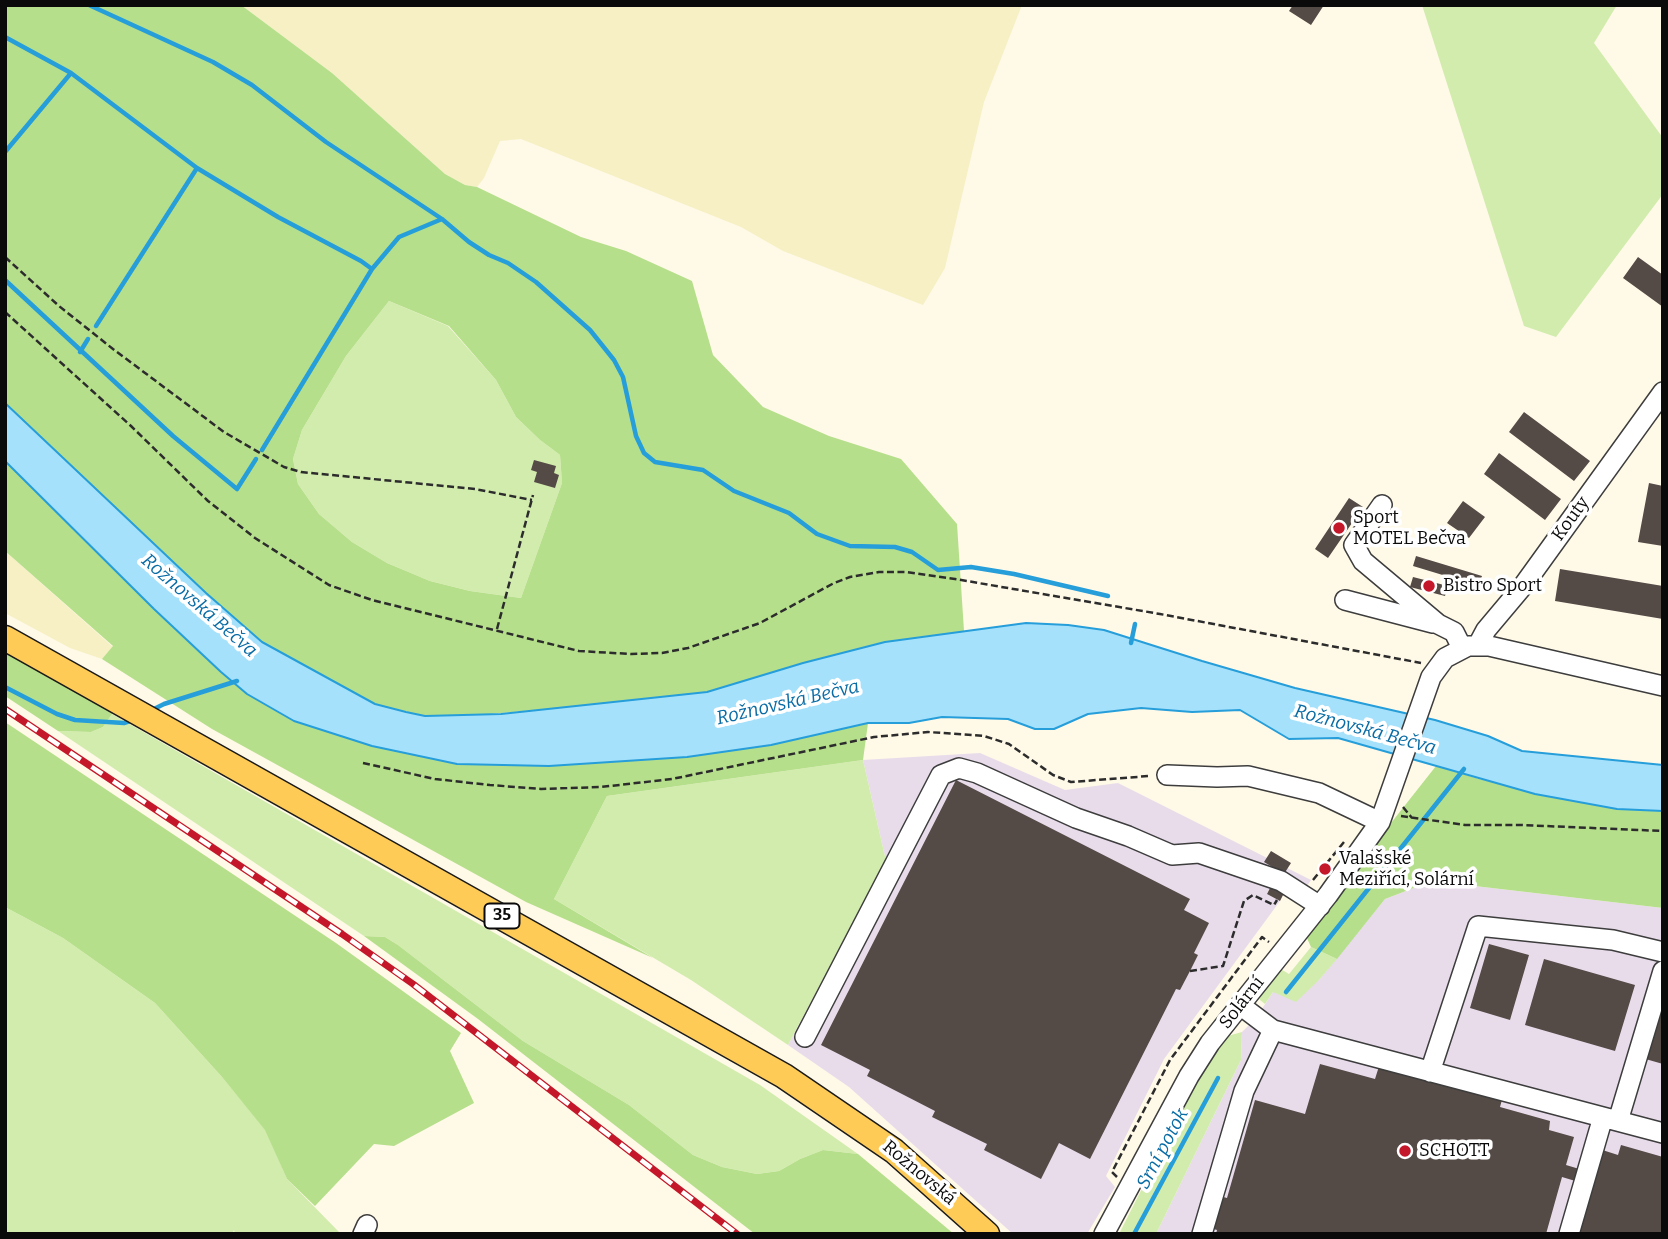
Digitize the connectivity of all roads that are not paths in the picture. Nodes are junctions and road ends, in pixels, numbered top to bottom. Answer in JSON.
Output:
{"nodes":[{"id":1,"x":1663,"y":392,"type":"edge"},
{"id":2,"x":1382,"y":505,"type":"dead end"},
{"id":3,"x":1345,"y":600,"type":"dead end"},
{"id":4,"x":1438,"y":624,"type":"junction"},
{"id":5,"x":5,"y":638,"type":"edge"},
{"id":6,"x":1470,"y":646,"type":"junction"},
{"id":7,"x":1663,"y":686,"type":"edge"},
{"id":8,"x":1167,"y":775,"type":"road end"},
{"id":9,"x":1395,"y":783,"type":"joint"},
{"id":10,"x":1380,"y":822,"type":"junction"},
{"id":11,"x":1311,"y":900,"type":"junction"},
{"id":12,"x":1663,"y":952,"type":"edge"},
{"id":13,"x":1663,"y":971,"type":"edge"},
{"id":14,"x":1240,"y":1005,"type":"junction"},
{"id":15,"x":1273,"y":1030,"type":"junction"},
{"id":16,"x":805,"y":1037,"type":"dead end"},
{"id":17,"x":1430,"y":1072,"type":"junction"},
{"id":18,"x":1611,"y":1119,"type":"junction"},
{"id":19,"x":1663,"y":1133,"type":"edge"},
{"id":20,"x":987,"y":1234,"type":"edge"},
{"id":21,"x":1104,"y":1234,"type":"edge"},
{"id":22,"x":1202,"y":1234,"type":"edge"},
{"id":23,"x":1569,"y":1234,"type":"edge"}],
"edges":[{"from":1,"to":6,"type":"street","name":"Kouty"},
{"from":2,"to":4,"type":"street"},
{"from":3,"to":4,"type":"street"},
{"from":4,"to":6,"type":"street"},
{"from":5,"to":20,"type":"main road","name":"Rožnovská","number":"35"},
{"from":6,"to":7,"type":"street"},
{"from":6,"to":9,"type":"street","name":"Kouty"},
{"from":8,"to":10,"type":"street"},
{"from":9,"to":10,"type":"street","name":"Solární"},
{"from":10,"to":11,"type":"street","name":"Solární"},
{"from":11,"to":14,"type":"street","name":"Solární"},
{"from":11,"to":16,"type":"street"},
{"from":12,"to":17,"type":"street"},
{"from":13,"to":18,"type":"street"},
{"from":14,"to":15,"type":"street"},
{"from":14,"to":21,"type":"street","name":"Solární"},
{"from":15,"to":17,"type":"street"},
{"from":15,"to":22,"type":"street"},
{"from":17,"to":18,"type":"street"},
{"from":18,"to":19,"type":"street"},
{"from":18,"to":23,"type":"street"}]}
